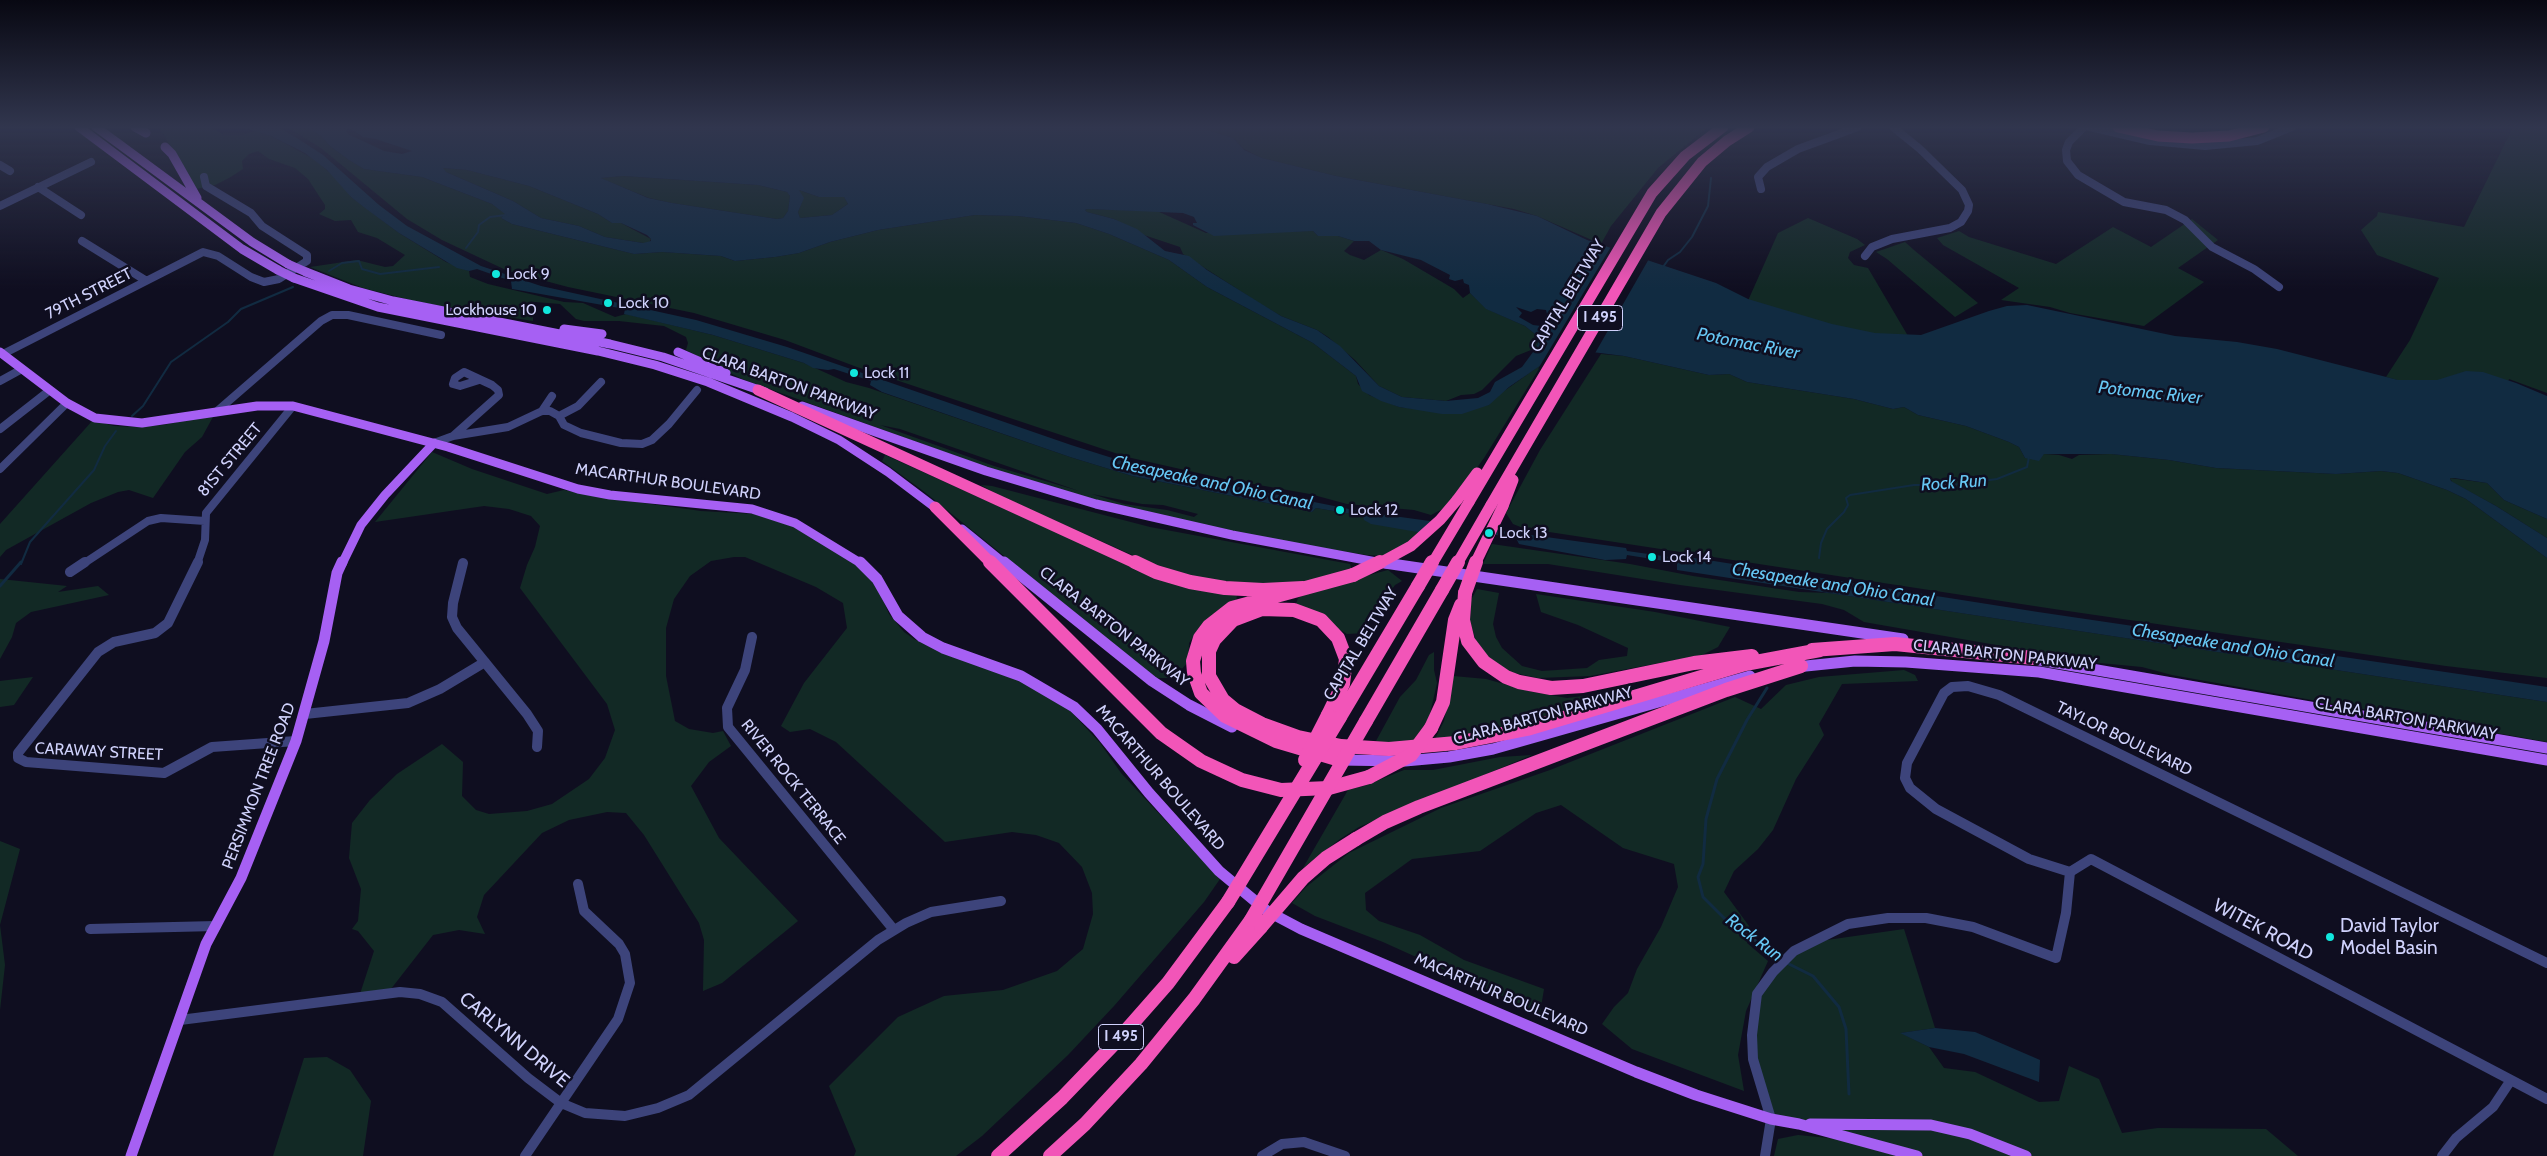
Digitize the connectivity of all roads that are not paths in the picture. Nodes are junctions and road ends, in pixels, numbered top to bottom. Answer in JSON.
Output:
{"nodes":[{"id":1,"x":51,"y":181,"type":"edge"},
{"id":2,"x":151,"y":181,"type":"edge"},
{"id":3,"x":169,"y":181,"type":"edge"},
{"id":4,"x":188,"y":181,"type":"edge"},
{"id":5,"x":205,"y":181,"type":"edge"},
{"id":6,"x":1663,"y":181,"type":"edge"},
{"id":7,"x":1685,"y":181,"type":"edge"},
{"id":8,"x":1759,"y":181,"type":"edge"},
{"id":9,"x":1953,"y":181,"type":"edge"},
{"id":10,"x":2088,"y":181,"type":"edge"},
{"id":11,"x":38,"y":187,"type":"junction"},
{"id":12,"x":1762,"y":189,"type":"dead end"},
{"id":13,"x":0,"y":206,"type":"edge"},
{"id":14,"x":206,"y":208,"type":"junction"},
{"id":15,"x":81,"y":215,"type":"dead end"},
{"id":16,"x":82,"y":241,"type":"dead end"},
{"id":17,"x":1865,"y":256,"type":"dead end"},
{"id":18,"x":145,"y":280,"type":"junction"},
{"id":19,"x":2279,"y":287,"type":"dead end"},
{"id":20,"x":332,"y":315,"type":"joint"},
{"id":21,"x":472,"y":318,"type":"junction"},
{"id":22,"x":602,"y":334,"type":"dead end"},
{"id":23,"x":441,"y":335,"type":"dead end"},
{"id":24,"x":678,"y":352,"type":"dead end"},
{"id":25,"x":2,"y":353,"type":"edge"},
{"id":26,"x":22,"y":369,"type":"junction"},
{"id":27,"x":479,"y":380,"type":"dead end"},
{"id":28,"x":0,"y":381,"type":"edge"},
{"id":29,"x":601,"y":382,"type":"dead end"},
{"id":30,"x":50,"y":390,"type":"junction"},
{"id":31,"x":697,"y":390,"type":"dead end"},
{"id":32,"x":758,"y":390,"type":"junction"},
{"id":33,"x":552,"y":396,"type":"dead end"},
{"id":34,"x":67,"y":404,"type":"junction"},
{"id":35,"x":293,"y":406,"type":"junction"},
{"id":36,"x":542,"y":411,"type":"junction"},
{"id":37,"x":216,"y":412,"type":"junction"},
{"id":38,"x":559,"y":416,"type":"junction"},
{"id":39,"x":0,"y":429,"type":"edge"},
{"id":40,"x":452,"y":436,"type":"junction"},
{"id":41,"x":434,"y":443,"type":"junction"},
{"id":42,"x":0,"y":469,"type":"edge"},
{"id":43,"x":1463,"y":501,"type":"junction"},
{"id":44,"x":1497,"y":506,"type":"junction"},
{"id":45,"x":935,"y":507,"type":"junction"},
{"id":46,"x":205,"y":520,"type":"junction"},
{"id":47,"x":463,"y":562,"type":"dead end"},
{"id":48,"x":70,"y":572,"type":"dead end"},
{"id":49,"x":1303,"y":588,"type":"junction"},
{"id":50,"x":1465,"y":593,"type":"junction"},
{"id":51,"x":752,"y":637,"type":"dead end"},
{"id":52,"x":1820,"y":650,"type":"junction"},
{"id":53,"x":2034,"y":658,"type":"junction"},
{"id":54,"x":485,"y":662,"type":"junction"},
{"id":55,"x":1801,"y":666,"type":"junction"},
{"id":56,"x":306,"y":714,"type":"junction"},
{"id":57,"x":1334,"y":716,"type":"junction"},
{"id":58,"x":36,"y":730,"type":"joint"},
{"id":59,"x":296,"y":741,"type":"junction"},
{"id":60,"x":537,"y":747,"type":"dead end"},
{"id":61,"x":2547,"y":748,"type":"edge"},
{"id":62,"x":1340,"y":760,"type":"junction"},
{"id":63,"x":2547,"y":760,"type":"edge"},
{"id":64,"x":2070,"y":872,"type":"junction"},
{"id":65,"x":578,"y":884,"type":"dead end"},
{"id":66,"x":1001,"y":901,"type":"dead end"},
{"id":67,"x":1256,"y":924,"type":"junction"},
{"id":68,"x":216,"y":926,"type":"junction"},
{"id":69,"x":90,"y":928,"type":"dead end"},
{"id":70,"x":894,"y":930,"type":"junction"},
{"id":71,"x":2547,"y":963,"type":"edge"},
{"id":72,"x":180,"y":1020,"type":"junction"},
{"id":73,"x":2510,"y":1080,"type":"junction"},
{"id":74,"x":2547,"y":1099,"type":"edge"},
{"id":75,"x":561,"y":1103,"type":"junction"},
{"id":76,"x":1771,"y":1119,"type":"junction"},
{"id":77,"x":1799,"y":1124,"type":"junction"},
{"id":78,"x":131,"y":1156,"type":"edge"},
{"id":79,"x":525,"y":1156,"type":"edge"},
{"id":80,"x":998,"y":1156,"type":"edge"},
{"id":81,"x":1050,"y":1156,"type":"edge"},
{"id":82,"x":1262,"y":1156,"type":"edge"},
{"id":83,"x":1346,"y":1156,"type":"edge"},
{"id":84,"x":1765,"y":1156,"type":"edge"},
{"id":85,"x":1917,"y":1156,"type":"edge"},
{"id":86,"x":2026,"y":1156,"type":"edge"},
{"id":87,"x":2442,"y":1156,"type":"edge"}],
"edges":[{"from":1,"to":11,"type":"street"},
{"from":2,"to":45,"type":"main road","name":"CLARA BARTON PARKWAY","bridge":true},
{"from":3,"to":14,"type":"main road","name":"CLARA BARTON PARKWAY"},
{"from":4,"to":14,"type":"main road"},
{"from":5,"to":18,"type":"street","name":"79TH STREET"},
{"from":6,"to":43,"type":"highway","name":"CAPITAL BELTWAY","number":"I 495"},
{"from":7,"to":44,"type":"highway","number":"I 495"},
{"from":8,"to":12,"type":"street"},
{"from":9,"to":17,"type":"street"},
{"from":10,"to":19,"type":"street"},
{"from":11,"to":13,"type":"street"},
{"from":11,"to":15,"type":"street"},
{"from":14,"to":21,"type":"main road","name":"CLARA BARTON PARKWAY","bridge":true},
{"from":16,"to":18,"type":"street"},
{"from":18,"to":25,"type":"street","name":"79TH STREET"},
{"from":20,"to":23,"type":"street"},
{"from":20,"to":37,"type":"street"},
{"from":21,"to":22,"type":"main road"},
{"from":21,"to":32,"type":"main road","name":"CLARA BARTON PARKWAY"},
{"from":24,"to":32,"type":"main road"},
{"from":25,"to":26,"type":"main road","name":"MACARTHUR BOULEVARD"},
{"from":26,"to":28,"type":"street"},
{"from":26,"to":30,"type":"main road","name":"MACARTHUR BOULEVARD"},
{"from":27,"to":40,"type":"street"},
{"from":29,"to":38,"type":"street"},
{"from":30,"to":34,"type":"main road","name":"MACARTHUR BOULEVARD"},
{"from":30,"to":39,"type":"street"},
{"from":31,"to":38,"type":"street"},
{"from":32,"to":49,"type":"highway"},
{"from":32,"to":53,"type":"main road","name":"CLARA BARTON PARKWAY"},
{"from":33,"to":36,"type":"street"},
{"from":34,"to":37,"type":"main road","name":"MACARTHUR BOULEVARD"},
{"from":34,"to":42,"type":"street"},
{"from":35,"to":37,"type":"main road","name":"MACARTHUR BOULEVARD"},
{"from":35,"to":41,"type":"main road","name":"MACARTHUR BOULEVARD"},
{"from":35,"to":46,"type":"street","name":"81ST STREET"},
{"from":36,"to":38,"type":"street"},
{"from":36,"to":40,"type":"street"},
{"from":40,"to":41,"type":"street"},
{"from":41,"to":56,"type":"main road","name":"PERSIMMON TREE ROAD"},
{"from":41,"to":76,"type":"main road","name":"MACARTHUR BOULEVARD"},
{"from":43,"to":49,"type":"highway","bridge":true},
{"from":43,"to":57,"type":"highway","name":"CAPITAL BELTWAY","number":"I 495","bridge":true},
{"from":44,"to":50,"type":"highway","bridge":true},
{"from":44,"to":67,"type":"highway","bridge":true},
{"from":45,"to":50,"type":"highway","bridge":true},
{"from":45,"to":62,"type":"main road","name":"CLARA BARTON PARKWAY"},
{"from":46,"to":48,"type":"street"},
{"from":46,"to":58,"type":"street","name":"81ST STREET"},
{"from":47,"to":54,"type":"street"},
{"from":49,"to":62,"type":"highway"},
{"from":50,"to":52,"type":"highway"},
{"from":51,"to":70,"type":"street","name":"RIVER ROCK TERRACE"},
{"from":52,"to":53,"type":"highway"},
{"from":52,"to":57,"type":"highway"},
{"from":53,"to":61,"type":"main road","name":"CLARA BARTON PARKWAY"},
{"from":54,"to":56,"type":"street"},
{"from":54,"to":60,"type":"street"},
{"from":55,"to":62,"type":"main road","name":"CLARA BARTON PARKWAY"},
{"from":55,"to":63,"type":"main road","name":"CLARA BARTON PARKWAY"},
{"from":55,"to":67,"type":"highway","bridge":true},
{"from":56,"to":59,"type":"main road","name":"PERSIMMON TREE ROAD"},
{"from":57,"to":80,"type":"highway","name":"CAPITAL BELTWAY","number":"I 495","bridge":true},
{"from":58,"to":59,"type":"street","name":"CARAWAY STREET"},
{"from":59,"to":68,"type":"main road","name":"PERSIMMON TREE ROAD"},
{"from":64,"to":71,"type":"street","name":"TAYLOR BOULEVARD"},
{"from":64,"to":73,"type":"street","name":"WITEK ROAD"},
{"from":64,"to":76,"type":"street"},
{"from":65,"to":75,"type":"street"},
{"from":66,"to":70,"type":"street","name":"CARLYNN DRIVE"},
{"from":67,"to":81,"type":"highway","number":"I 495"},
{"from":68,"to":69,"type":"street"},
{"from":68,"to":72,"type":"main road","name":"PERSIMMON TREE ROAD"},
{"from":70,"to":75,"type":"street","name":"CARLYNN DRIVE"},
{"from":72,"to":75,"type":"street","name":"CARLYNN DRIVE"},
{"from":72,"to":78,"type":"main road","name":"PERSIMMON TREE ROAD"},
{"from":73,"to":74,"type":"street","name":"WITEK ROAD"},
{"from":73,"to":87,"type":"street"},
{"from":75,"to":79,"type":"street"},
{"from":76,"to":77,"type":"main road","name":"MACARTHUR BOULEVARD"},
{"from":76,"to":84,"type":"street"},
{"from":77,"to":85,"type":"main road","name":"MACARTHUR BOULEVARD"},
{"from":77,"to":86,"type":"main road","name":"MACARTHUR BOULEVARD"},
{"from":82,"to":83,"type":"street"}]}
